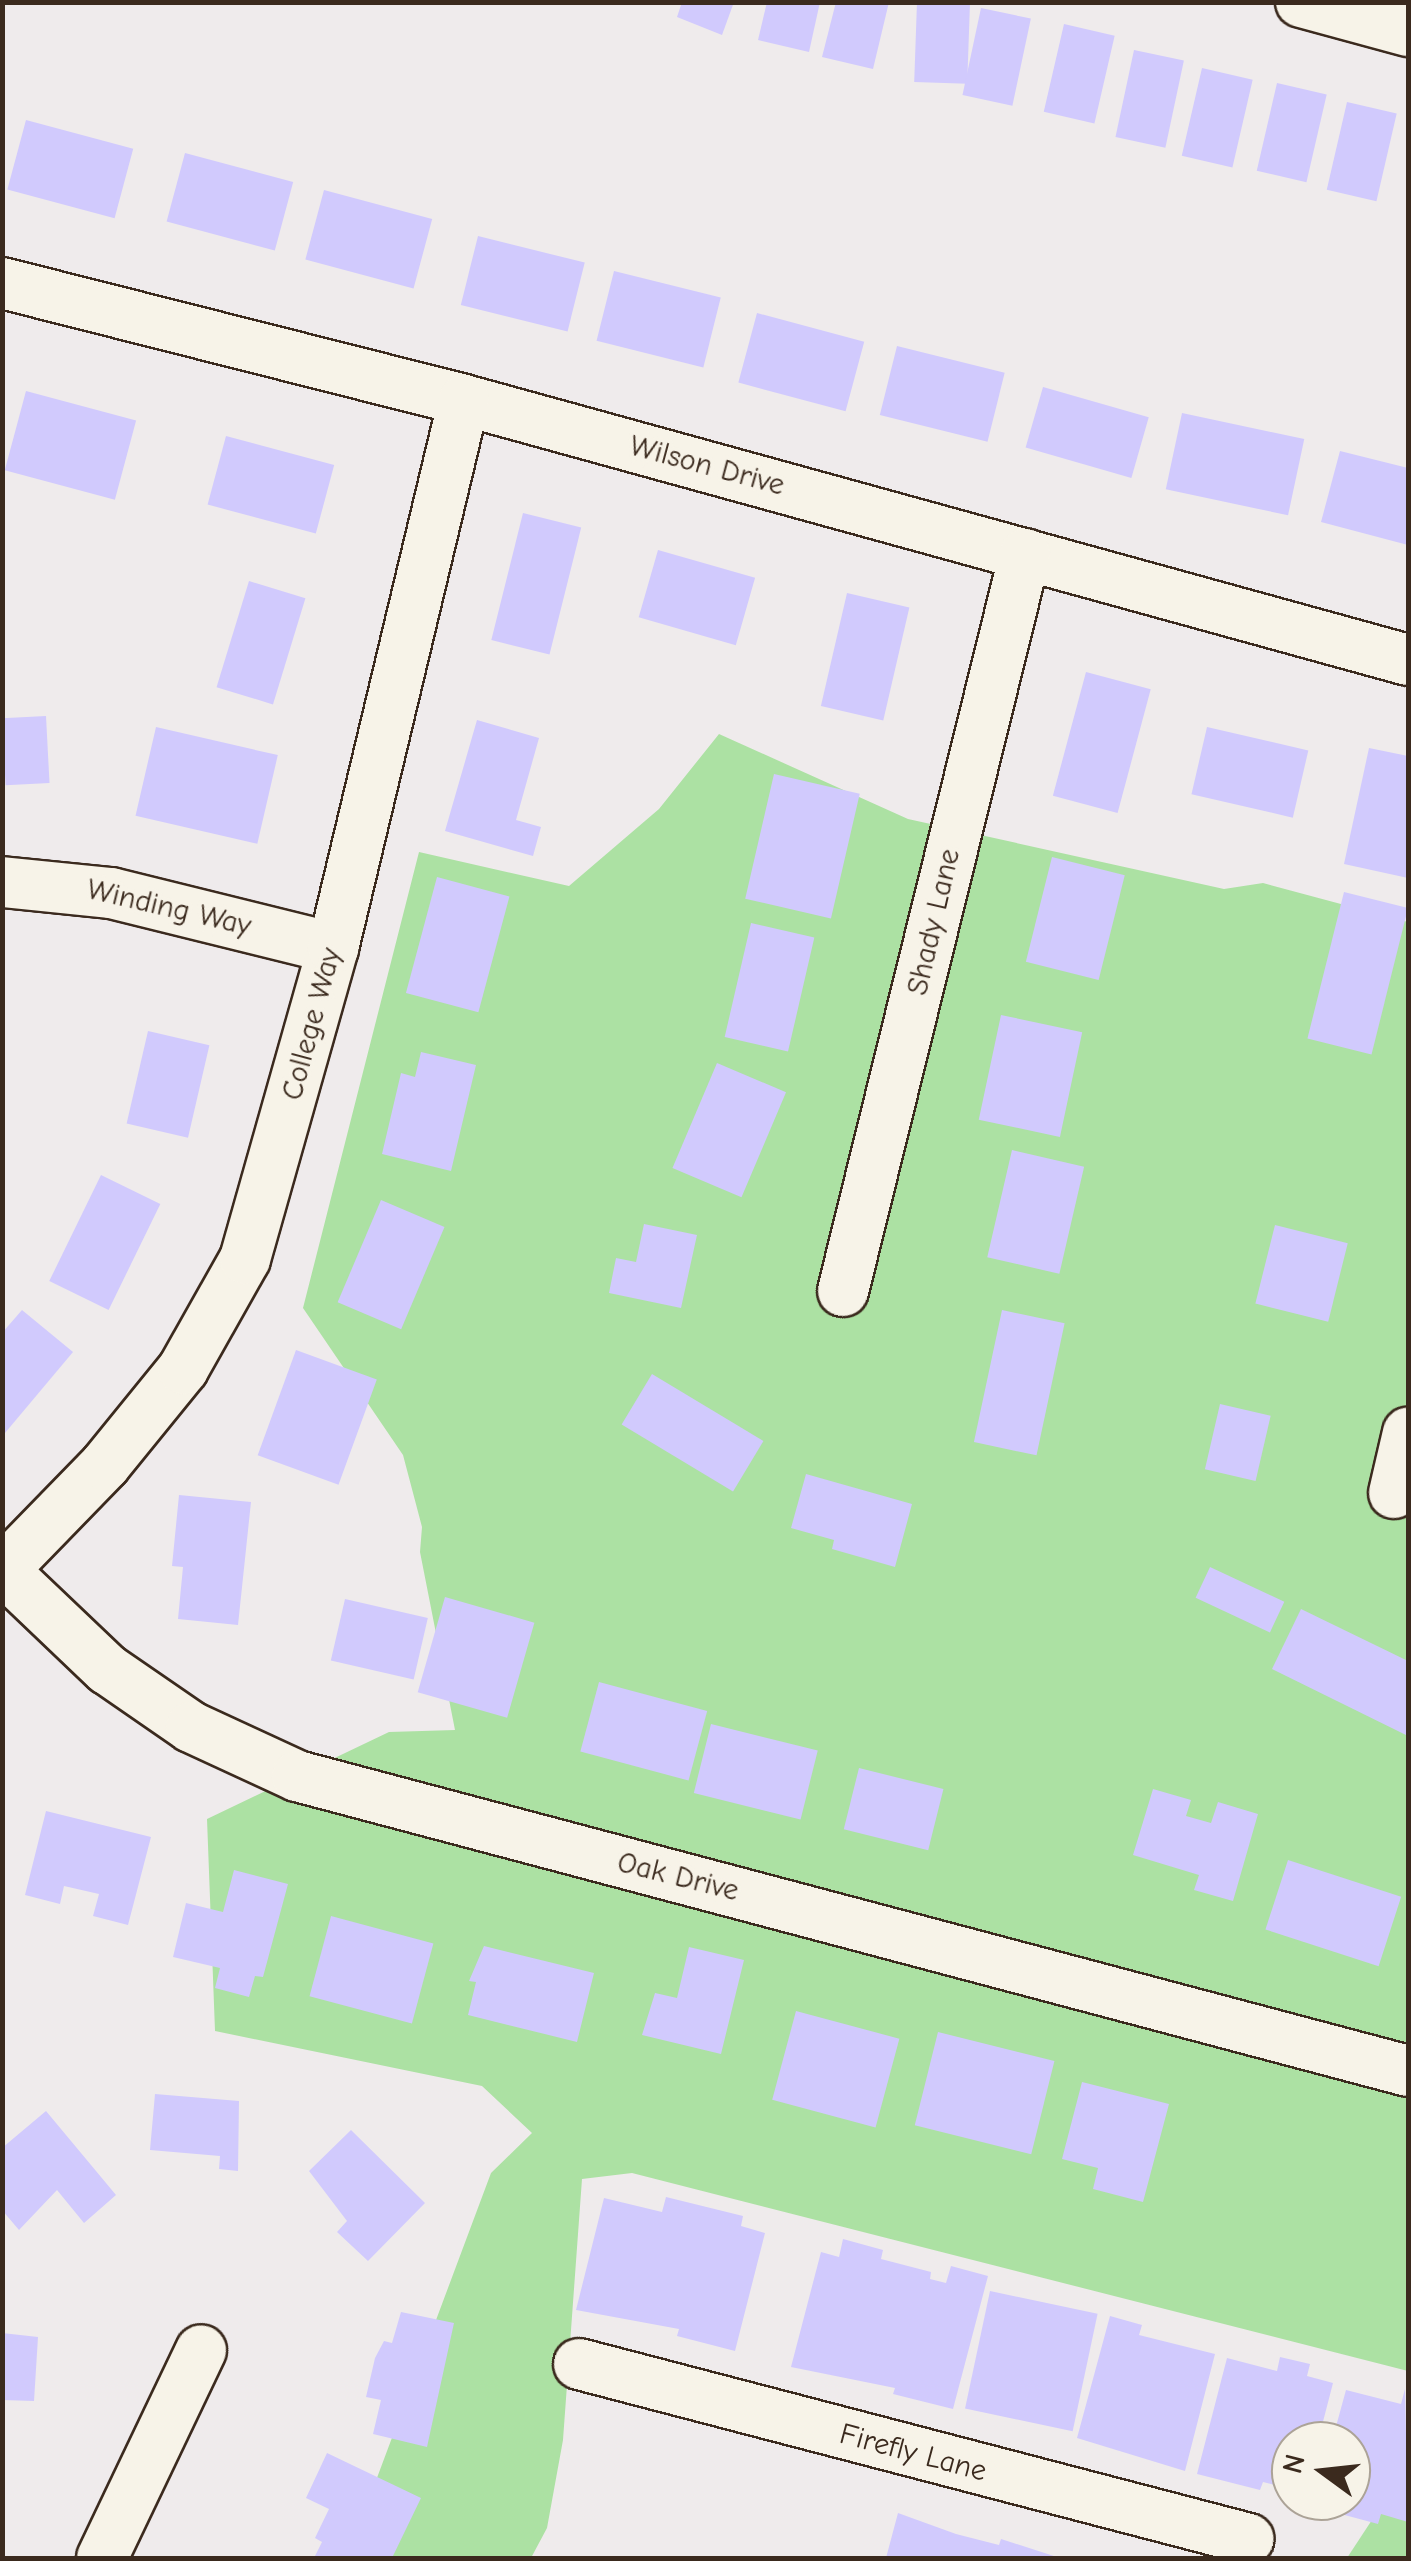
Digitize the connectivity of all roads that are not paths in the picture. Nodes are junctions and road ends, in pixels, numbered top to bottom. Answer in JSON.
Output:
{"nodes":[{"id":1,"x":1301,"y":2,"type":"edge"},
{"id":2,"x":1408,"y":31,"type":"edge"},
{"id":3,"x":2,"y":283,"type":"edge"},
{"id":4,"x":464,"y":400,"type":"junction"},
{"id":5,"x":1026,"y":554,"type":"junction"},
{"id":6,"x":1408,"y":660,"type":"edge"},
{"id":7,"x":2,"y":882,"type":"edge"},
{"id":8,"x":332,"y":948,"type":"junction"},
{"id":9,"x":843,"y":1291,"type":"dead end"},
{"id":10,"x":1408,"y":1433,"type":"edge"},
{"id":11,"x":1394,"y":1493,"type":"dead end"},
{"id":12,"x":3,"y":1570,"type":"edge"},
{"id":13,"x":1408,"y":2071,"type":"edge"},
{"id":14,"x":200,"y":2350,"type":"dead end"},
{"id":15,"x":579,"y":2364,"type":"dead end"},
{"id":16,"x":1147,"y":2538,"type":"edge"},
{"id":17,"x":1249,"y":2539,"type":"dead end"},
{"id":18,"x":102,"y":2558,"type":"edge"}],
"edges":[{"from":1,"to":2,"type":"street"},
{"from":3,"to":4,"type":"street","name":"Wilson Drive"},
{"from":4,"to":5,"type":"street","name":"Wilson Drive"},
{"from":4,"to":8,"type":"street","name":"College Way"},
{"from":5,"to":6,"type":"street","name":"Wilson Drive"},
{"from":5,"to":9,"type":"street","name":"Shady Lane"},
{"from":7,"to":8,"type":"street","name":"Winding Way"},
{"from":8,"to":12,"type":"street","name":"College Way"},
{"from":10,"to":11,"type":"street"},
{"from":12,"to":13,"type":"street","name":"Oak Drive"},
{"from":14,"to":18,"type":"street"},
{"from":15,"to":16,"type":"street","name":"Firefly Lane"},
{"from":16,"to":17,"type":"street","name":"Firefly Lane"}]}
